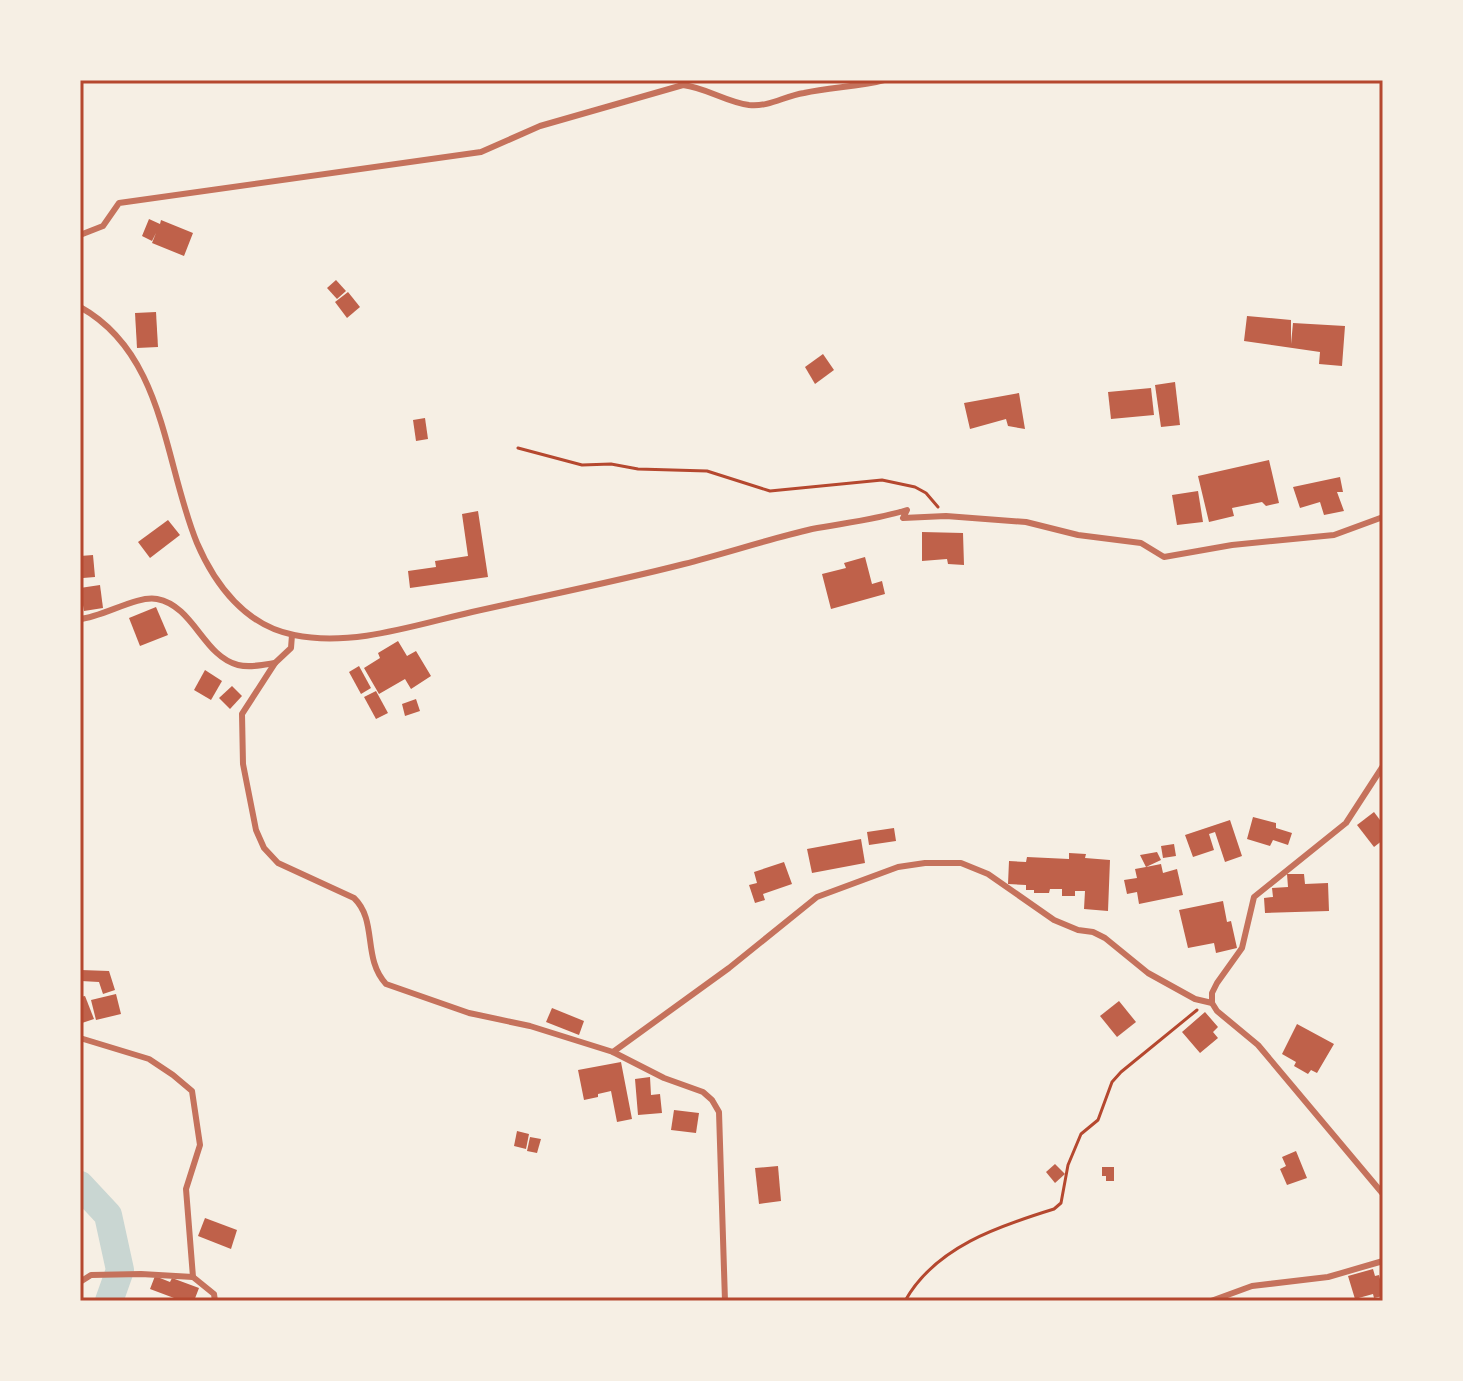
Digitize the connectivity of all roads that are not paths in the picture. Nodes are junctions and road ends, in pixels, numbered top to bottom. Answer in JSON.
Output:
{"nodes":[{"id":1,"x":884,"y":80,"type":"edge"},
{"id":2,"x":80,"y":235,"type":"edge"},
{"id":3,"x":80,"y":307,"type":"edge"},
{"id":4,"x":1383,"y":517,"type":"edge"},
{"id":5,"x":80,"y":619,"type":"edge"},
{"id":6,"x":292,"y":635,"type":"junction"},
{"id":7,"x":275,"y":663,"type":"junction"},
{"id":8,"x":1383,"y":766,"type":"edge"},
{"id":9,"x":1209,"y":1002,"type":"junction"},
{"id":10,"x":80,"y":1038,"type":"edge"},
{"id":11,"x":613,"y":1052,"type":"junction"},
{"id":12,"x":1383,"y":1194,"type":"edge"},
{"id":13,"x":1383,"y":1261,"type":"edge"},
{"id":14,"x":193,"y":1277,"type":"junction"},
{"id":15,"x":80,"y":1282,"type":"edge"},
{"id":16,"x":215,"y":1301,"type":"edge"},
{"id":17,"x":725,"y":1301,"type":"edge"},
{"id":18,"x":1211,"y":1301,"type":"edge"}],
"edges":[{"from":1,"to":2,"type":"street"},
{"from":3,"to":6,"type":"street"},
{"from":4,"to":6,"type":"street"},
{"from":5,"to":7,"type":"street"},
{"from":6,"to":7,"type":"street"},
{"from":7,"to":11,"type":"street"},
{"from":8,"to":9,"type":"street"},
{"from":9,"to":11,"type":"street"},
{"from":9,"to":12,"type":"street"},
{"from":10,"to":14,"type":"street"},
{"from":11,"to":17,"type":"street"},
{"from":13,"to":18,"type":"street"},
{"from":14,"to":15,"type":"street"},
{"from":14,"to":16,"type":"street"}]}
